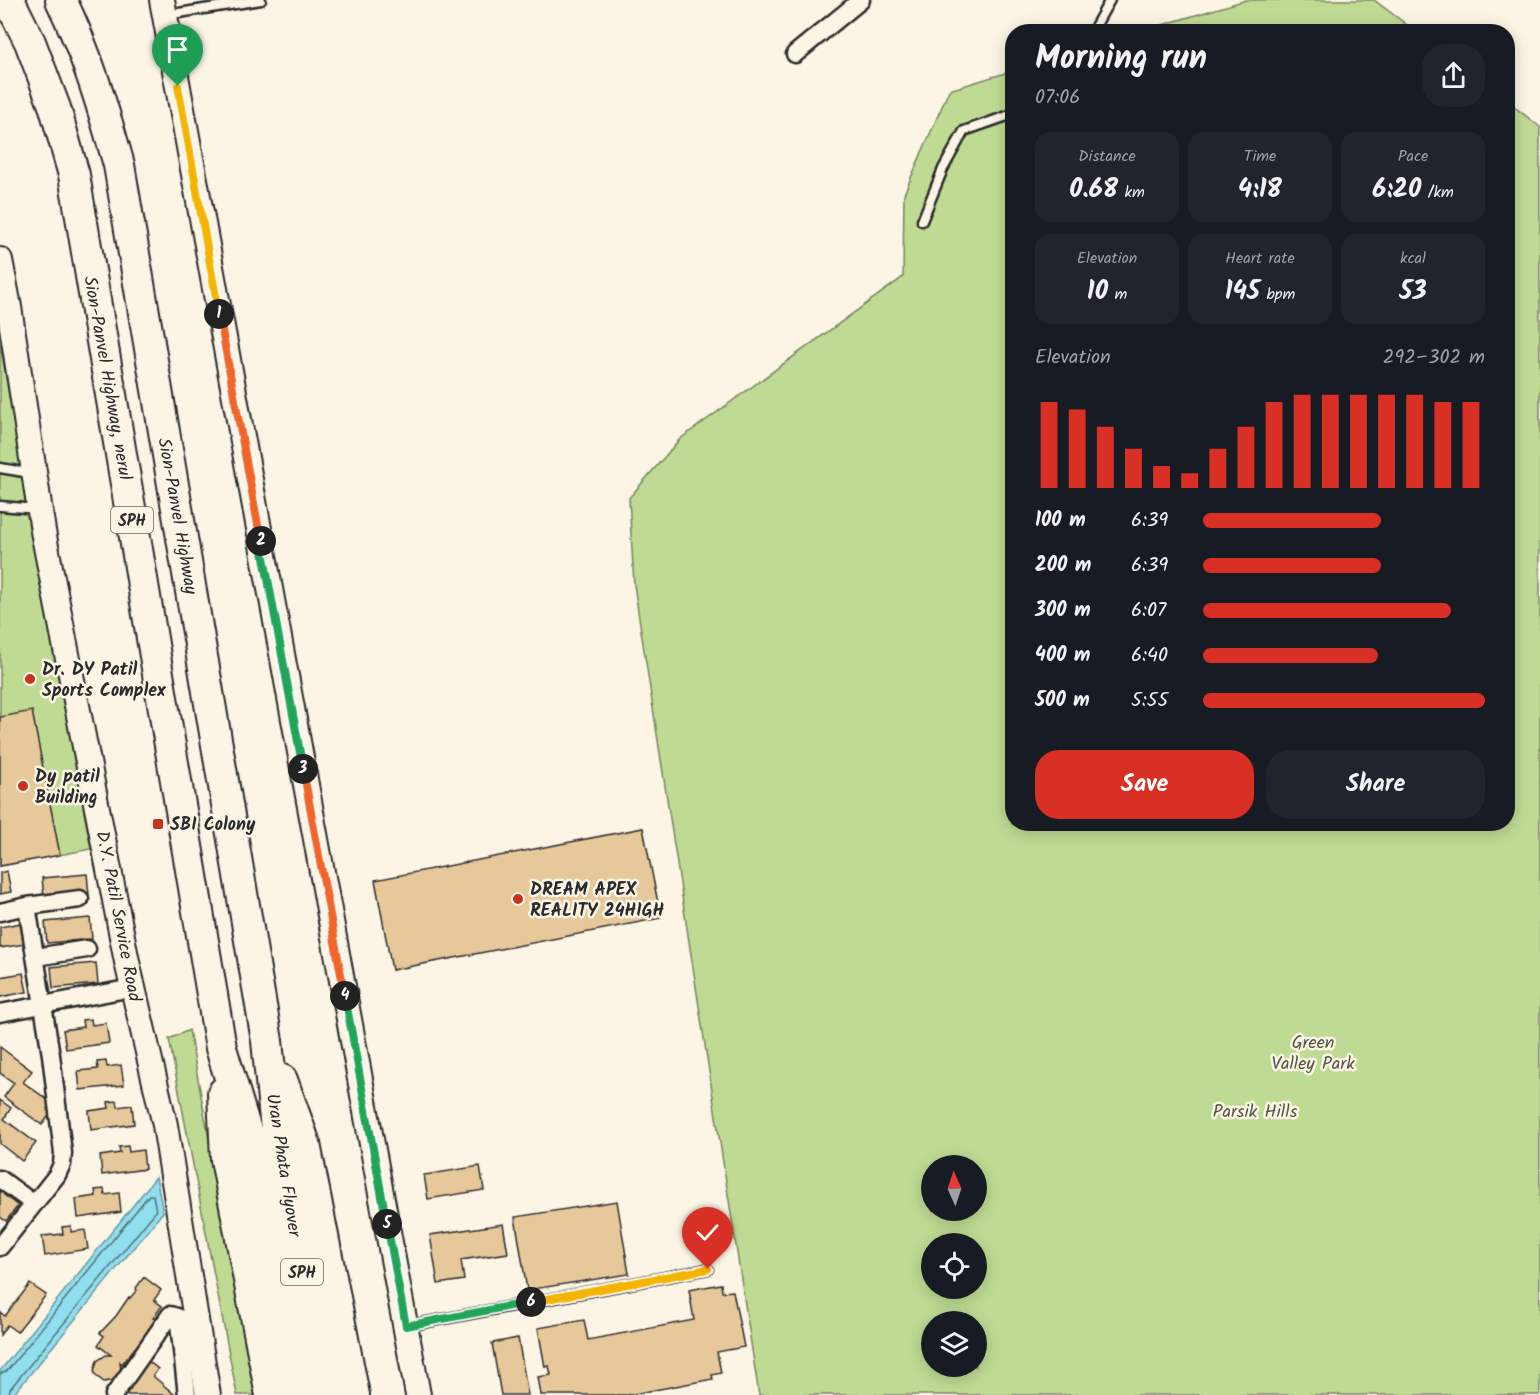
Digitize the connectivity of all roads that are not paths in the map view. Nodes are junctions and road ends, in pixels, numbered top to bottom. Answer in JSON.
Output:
{"nodes":[{"id":1,"x":9,"y":0,"type":"edge"},
{"id":2,"x":61,"y":0,"type":"edge"},
{"id":3,"x":261,"y":0,"type":"edge"},
{"id":4,"x":861,"y":0,"type":"edge"},
{"id":5,"x":1110,"y":0,"type":"edge"},
{"id":6,"x":164,"y":8,"type":"edge"},
{"id":7,"x":1096,"y":24,"type":"edge"},
{"id":8,"x":795,"y":54,"type":"dead end"},
{"id":9,"x":1005,"y":117,"type":"edge"},
{"id":10,"x":922,"y":221,"type":"dead end"},
{"id":11,"x":0,"y":260,"type":"edge"},
{"id":12,"x":0,"y":468,"type":"edge"},
{"id":13,"x":34,"y":473,"type":"junction"},
{"id":14,"x":0,"y":506,"type":"edge"},
{"id":15,"x":39,"y":509,"type":"junction"},
{"id":16,"x":80,"y":899,"type":"dead end"},
{"id":17,"x":27,"y":906,"type":"junction"},
{"id":18,"x":0,"y":912,"type":"edge"},
{"id":19,"x":87,"y":949,"type":"dead end"},
{"id":20,"x":36,"y":957,"type":"junction"},
{"id":21,"x":132,"y":988,"type":"junction"},
{"id":22,"x":43,"y":1005,"type":"junction"},
{"id":23,"x":0,"y":1013,"type":"edge"},
{"id":24,"x":267,"y":1041,"type":"junction"},
{"id":25,"x":221,"y":1048,"type":"junction"},
{"id":26,"x":0,"y":1179,"type":"edge"},
{"id":27,"x":34,"y":1204,"type":"junction"},
{"id":28,"x":0,"y":1247,"type":"edge"},
{"id":29,"x":708,"y":1269,"type":"dead end"},
{"id":30,"x":406,"y":1326,"type":"junction"},
{"id":31,"x":114,"y":1395,"type":"edge"},
{"id":32,"x":187,"y":1395,"type":"edge"},
{"id":33,"x":208,"y":1395,"type":"edge"},
{"id":34,"x":271,"y":1395,"type":"edge"},
{"id":35,"x":299,"y":1395,"type":"edge"},
{"id":36,"x":326,"y":1395,"type":"edge"},
{"id":37,"x":354,"y":1395,"type":"edge"},
{"id":38,"x":418,"y":1395,"type":"edge"}],
"edges":[{"from":1,"to":25,"type":"highway","name":"Sion-Panvel Highway, nerul","number":"SPH"},
{"from":2,"to":24,"type":"highway","name":"Sion-Panvel Highway","number":"SPH"},
{"from":3,"to":6,"type":"lane"},
{"from":4,"to":8,"type":"street"},
{"from":5,"to":7,"type":"lane"},
{"from":6,"to":30,"type":"street"},
{"from":9,"to":10,"type":"lane"},
{"from":11,"to":13,"type":"street","name":"D.Y. Patil Service Road"},
{"from":12,"to":13,"type":"lane"},
{"from":13,"to":15,"type":"street","name":"D.Y. Patil Service Road"},
{"from":14,"to":15,"type":"lane"},
{"from":15,"to":21,"type":"street","name":"D.Y. Patil Service Road"},
{"from":16,"to":17,"type":"street"},
{"from":17,"to":18,"type":"street"},
{"from":17,"to":20,"type":"street"},
{"from":19,"to":20,"type":"street"},
{"from":20,"to":22,"type":"street"},
{"from":21,"to":22,"type":"street"},
{"from":21,"to":33,"type":"street","name":"D.Y. Patil Service Road"},
{"from":22,"to":23,"type":"street"},
{"from":22,"to":27,"type":"street"},
{"from":24,"to":36,"type":"highway","name":"Uran Phata Flyover","number":"SPH"},
{"from":24,"to":37,"type":"highway"},
{"from":25,"to":34,"type":"highway"},
{"from":25,"to":35,"type":"highway","name":"Uran Phata Flyover","number":"SPH"},
{"from":26,"to":27,"type":"street"},
{"from":27,"to":28,"type":"street"},
{"from":29,"to":30,"type":"lane"},
{"from":30,"to":38,"type":"street"},
{"from":31,"to":32,"type":"street"}]}
